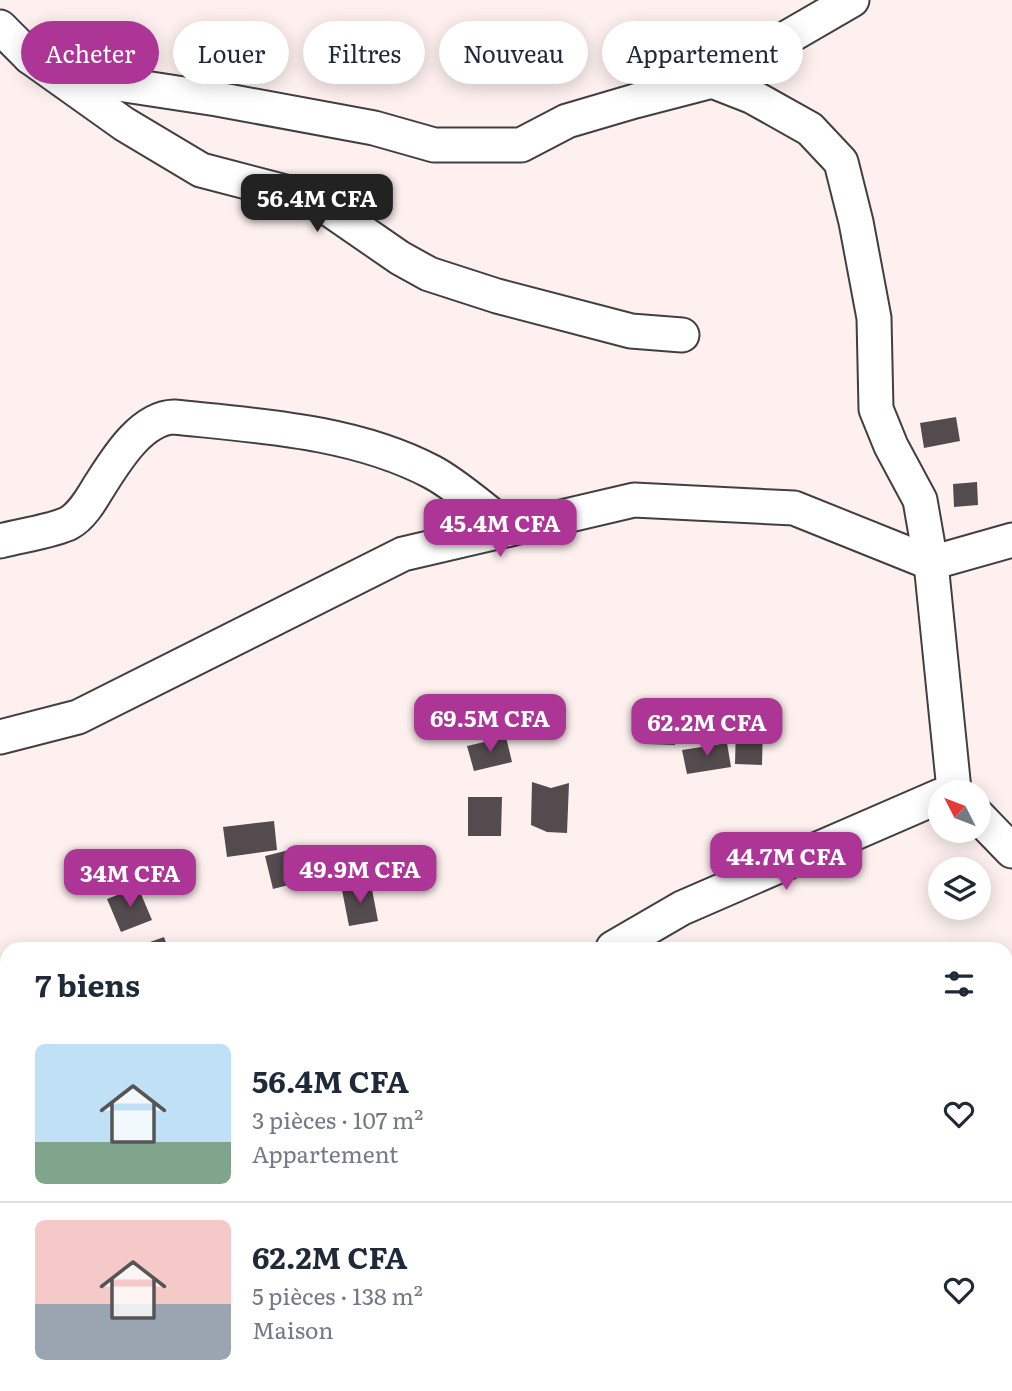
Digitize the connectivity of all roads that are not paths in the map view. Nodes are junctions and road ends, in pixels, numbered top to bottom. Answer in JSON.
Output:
{"nodes":[{"id":1,"x":852,"y":0,"type":"edge"},
{"id":2,"x":0,"y":27,"type":"edge"},
{"id":3,"x":803,"y":28,"type":"edge"},
{"id":4,"x":21,"y":48,"type":"edge"},
{"id":5,"x":68,"y":84,"type":"edge"},
{"id":6,"x":118,"y":84,"type":"edge"},
{"id":7,"x":700,"y":84,"type":"edge"},
{"id":8,"x":720,"y":84,"type":"edge"},
{"id":9,"x":682,"y":335,"type":"dead end"},
{"id":10,"x":510,"y":529,"type":"junction"},
{"id":11,"x":1012,"y":540,"type":"edge"},
{"id":12,"x":0,"y":541,"type":"edge"},
{"id":13,"x":931,"y":563,"type":"junction"},
{"id":14,"x":0,"y":737,"type":"edge"},
{"id":15,"x":948,"y":780,"type":"edge"},
{"id":16,"x":928,"y":802,"type":"edge"},
{"id":17,"x":991,"y":829,"type":"edge"},
{"id":18,"x":1012,"y":851,"type":"edge"},
{"id":19,"x":623,"y":942,"type":"edge"}],
"edges":[{"from":1,"to":3,"type":"street"},
{"from":2,"to":4,"type":"street"},
{"from":5,"to":9,"type":"street"},
{"from":6,"to":7,"type":"street"},
{"from":8,"to":13,"type":"street"},
{"from":10,"to":12,"type":"street"},
{"from":10,"to":13,"type":"street"},
{"from":10,"to":14,"type":"street"},
{"from":11,"to":13,"type":"street"},
{"from":13,"to":15,"type":"street"},
{"from":16,"to":19,"type":"street"},
{"from":17,"to":18,"type":"street"}]}
